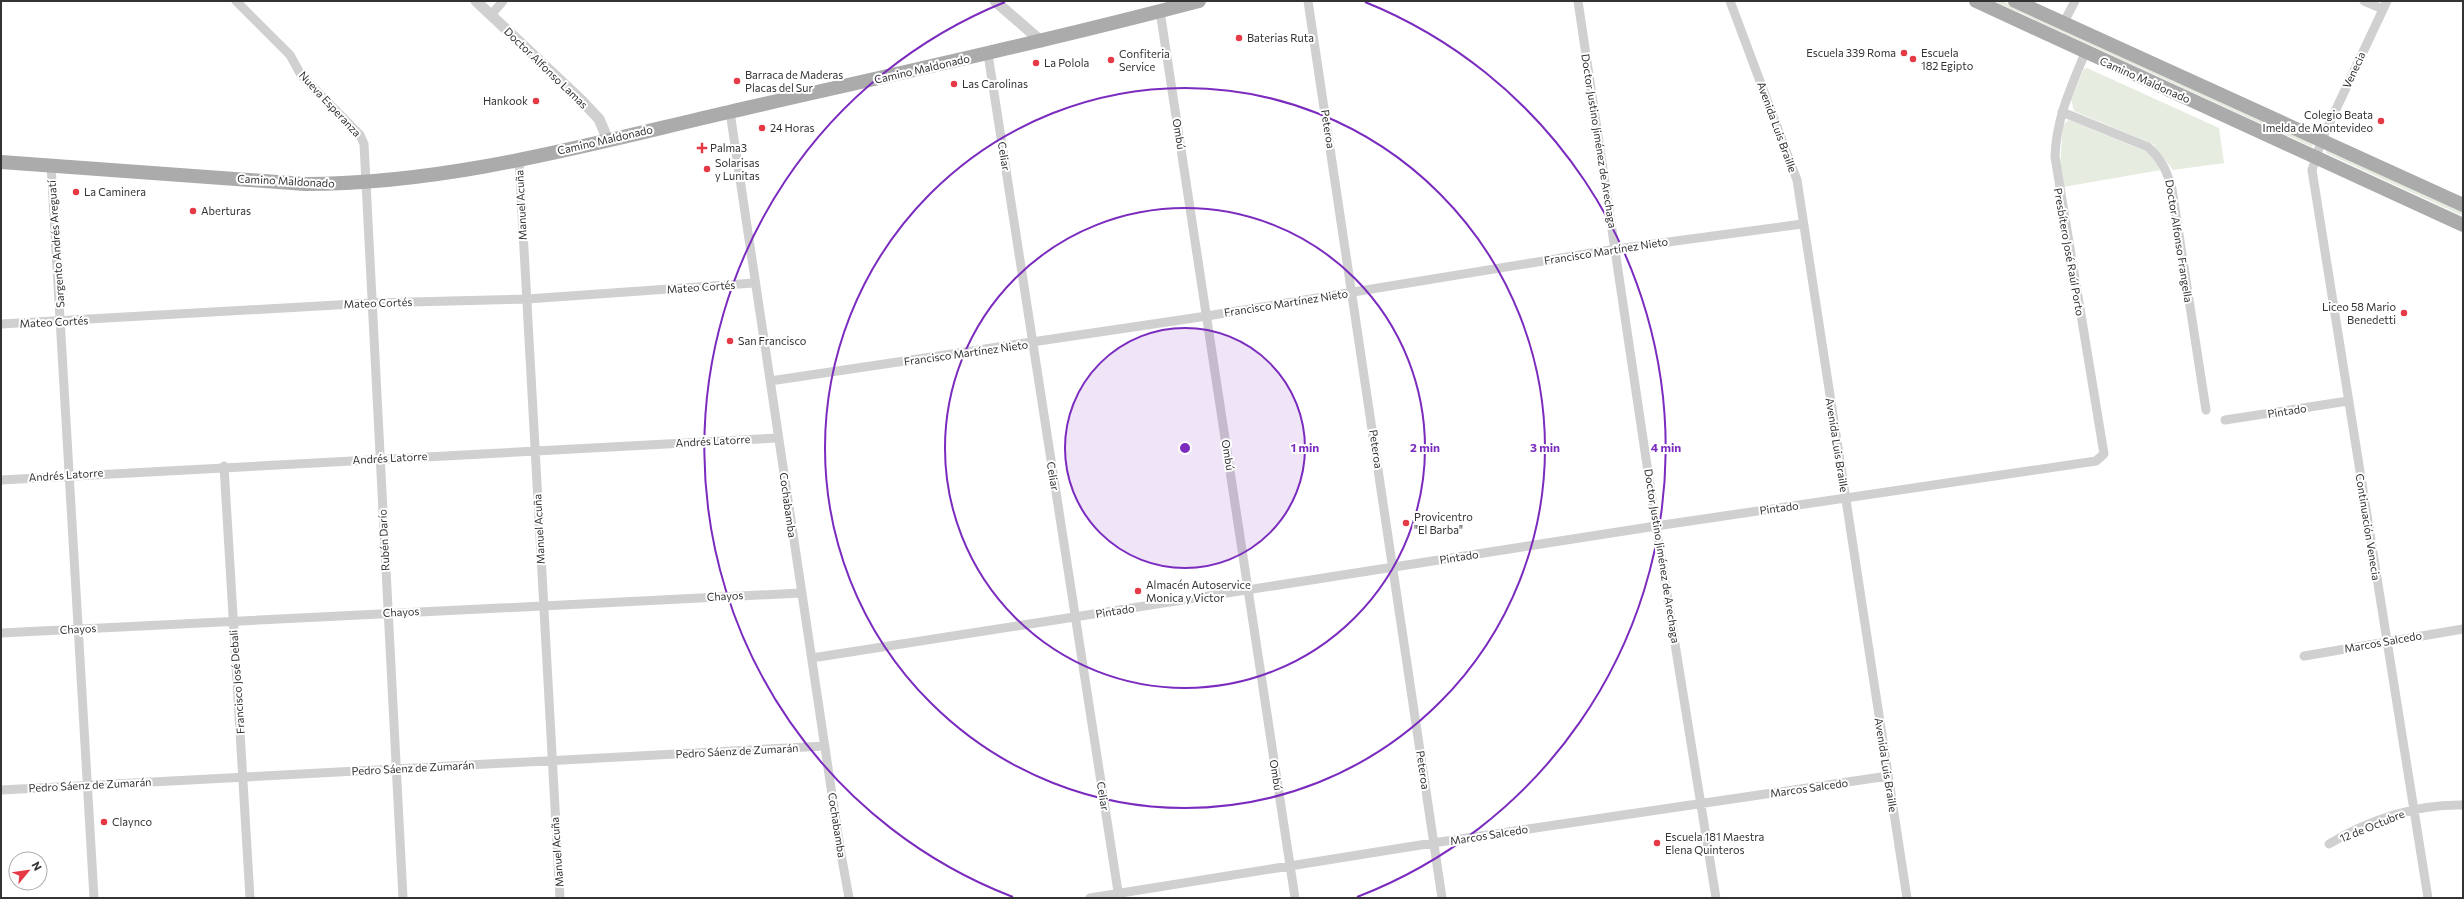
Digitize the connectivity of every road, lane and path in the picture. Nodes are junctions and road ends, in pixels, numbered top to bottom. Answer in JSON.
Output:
{"nodes":[{"id":1,"x":236,"y":1,"type":"edge"},
{"id":2,"x":476,"y":1,"type":"edge"},
{"id":3,"x":503,"y":1,"type":"edge"},
{"id":4,"x":994,"y":1,"type":"edge"},
{"id":5,"x":1198,"y":1,"type":"edge"},
{"id":6,"x":1308,"y":1,"type":"edge"},
{"id":7,"x":1578,"y":1,"type":"edge"},
{"id":8,"x":1730,"y":1,"type":"edge"},
{"id":9,"x":1976,"y":1,"type":"edge"},
{"id":10,"x":2015,"y":1,"type":"edge"},
{"id":11,"x":2075,"y":1,"type":"edge"},
{"id":12,"x":2364,"y":1,"type":"edge"},
{"id":13,"x":2385,"y":5,"type":"edge"},
{"id":14,"x":1160,"y":11,"type":"junction"},
{"id":15,"x":491,"y":15,"type":"junction"},
{"id":16,"x":2064,"y":24,"type":"junction"},
{"id":17,"x":1042,"y":42,"type":"junction"},
{"id":18,"x":2085,"y":53,"type":"junction"},
{"id":19,"x":988,"y":54,"type":"junction"},
{"id":20,"x":730,"y":112,"type":"junction"},
{"id":21,"x":2062,"y":112,"type":"junction"},
{"id":22,"x":2322,"y":139,"type":"junction"},
{"id":23,"x":608,"y":140,"type":"junction"},
{"id":24,"x":2315,"y":157,"type":"junction"},
{"id":25,"x":519,"y":159,"type":"junction"},
{"id":26,"x":1,"y":162,"type":"edge"},
{"id":27,"x":51,"y":165,"type":"junction"},
{"id":28,"x":364,"y":183,"type":"junction"},
{"id":29,"x":2463,"y":205,"type":"edge"},
{"id":30,"x":1802,"y":224,"type":"junction"},
{"id":31,"x":2463,"y":225,"type":"edge"},
{"id":32,"x":1616,"y":249,"type":"junction"},
{"id":33,"x":754,"y":284,"type":"junction"},
{"id":34,"x":1353,"y":292,"type":"junction"},
{"id":35,"x":527,"y":299,"type":"junction"},
{"id":36,"x":372,"y":303,"type":"junction"},
{"id":37,"x":1207,"y":316,"type":"junction"},
{"id":38,"x":61,"y":322,"type":"junction"},
{"id":39,"x":1,"y":324,"type":"edge"},
{"id":40,"x":1033,"y":343,"type":"junction"},
{"id":41,"x":770,"y":382,"type":"junction"},
{"id":42,"x":2348,"y":401,"type":"junction"},
{"id":43,"x":2206,"y":410,"type":"dead end"},
{"id":44,"x":2225,"y":420,"type":"dead end"},
{"id":45,"x":778,"y":438,"type":"junction"},
{"id":46,"x":535,"y":450,"type":"junction"},
{"id":47,"x":2104,"y":454,"type":"joint"},
{"id":48,"x":379,"y":459,"type":"junction"},
{"id":49,"x":224,"y":466,"type":"junction"},
{"id":50,"x":69,"y":474,"type":"junction"},
{"id":51,"x":1,"y":480,"type":"edge"},
{"id":52,"x":1845,"y":499,"type":"junction"},
{"id":53,"x":1656,"y":526,"type":"junction"},
{"id":54,"x":1394,"y":568,"type":"junction"},
{"id":55,"x":1248,"y":590,"type":"junction"},
{"id":56,"x":801,"y":593,"type":"junction"},
{"id":57,"x":543,"y":604,"type":"junction"},
{"id":58,"x":388,"y":612,"type":"junction"},
{"id":59,"x":1075,"y":617,"type":"junction"},
{"id":60,"x":233,"y":621,"type":"junction"},
{"id":61,"x":78,"y":629,"type":"junction"},
{"id":62,"x":2463,"y":629,"type":"edge"},
{"id":63,"x":1,"y":633,"type":"edge"},
{"id":64,"x":2387,"y":641,"type":"junction"},
{"id":65,"x":2304,"y":656,"type":"dead end"},
{"id":66,"x":812,"y":658,"type":"junction"},
{"id":67,"x":825,"y":746,"type":"junction"},
{"id":68,"x":551,"y":760,"type":"junction"},
{"id":69,"x":396,"y":769,"type":"junction"},
{"id":70,"x":1888,"y":776,"type":"junction"},
{"id":71,"x":243,"y":777,"type":"junction"},
{"id":72,"x":86,"y":785,"type":"junction"},
{"id":73,"x":1,"y":790,"type":"edge"},
{"id":74,"x":1701,"y":803,"type":"junction"},
{"id":75,"x":2463,"y":805,"type":"edge"},
{"id":76,"x":2414,"y":810,"type":"junction"},
{"id":77,"x":1434,"y":844,"type":"junction"},
{"id":78,"x":2328,"y":844,"type":"dead end"},
{"id":79,"x":1290,"y":866,"type":"junction"},
{"id":80,"x":1118,"y":896,"type":"edge"},
{"id":81,"x":94,"y":898,"type":"edge"},
{"id":82,"x":250,"y":898,"type":"edge"},
{"id":83,"x":403,"y":898,"type":"edge"},
{"id":84,"x":560,"y":898,"type":"edge"},
{"id":85,"x":849,"y":898,"type":"edge"},
{"id":86,"x":1090,"y":898,"type":"edge"},
{"id":87,"x":1295,"y":898,"type":"edge"},
{"id":88,"x":1442,"y":898,"type":"edge"},
{"id":89,"x":1716,"y":898,"type":"edge"},
{"id":90,"x":1907,"y":898,"type":"edge"},
{"id":91,"x":2428,"y":898,"type":"edge"}],
"edges":[{"from":1,"to":28,"type":"street","name":"Nueva Esperanza"},
{"from":2,"to":15,"type":"street","name":"Doctor Alfonso Lamas"},
{"from":3,"to":15,"type":"street"},
{"from":4,"to":17,"type":"street"},
{"from":5,"to":14,"type":"main road","name":"Camino Maldonado"},
{"from":6,"to":34,"type":"street","name":"Peteroa"},
{"from":7,"to":32,"type":"street","name":"Doctor Justino Jiménez de Arechaga"},
{"from":8,"to":30,"type":"street","name":"Avenida Luis Braille"},
{"from":9,"to":18,"type":"main road","name":"Camino Maldonado"},
{"from":10,"to":16,"type":"main road","name":"Camino Maldonado"},
{"from":11,"to":16,"type":"street"},
{"from":12,"to":13,"type":"street"},
{"from":13,"to":22,"type":"street","name":"Venecia"},
{"from":14,"to":17,"type":"main road","name":"Camino Maldonado"},
{"from":14,"to":37,"type":"street","name":"Ombú"},
{"from":15,"to":23,"type":"street","name":"Doctor Alfonso Lamas"},
{"from":16,"to":22,"type":"main road","name":"Camino Maldonado"},
{"from":17,"to":19,"type":"main road","name":"Camino Maldonado"},
{"from":18,"to":21,"type":"street","name":"Presbítero José Raúl Porto"},
{"from":18,"to":24,"type":"main road","name":"Camino Maldonado"},
{"from":19,"to":20,"type":"main road","name":"Camino Maldonado"},
{"from":19,"to":40,"type":"street","name":"Celiar"},
{"from":20,"to":23,"type":"main road","name":"Camino Maldonado"},
{"from":20,"to":33,"type":"street","name":"Cochabamba"},
{"from":21,"to":43,"type":"street","name":"Doctor Alfonso Frangella"},
{"from":21,"to":47,"type":"street","name":"Presbítero José Raúl Porto"},
{"from":22,"to":24,"type":"street"},
{"from":22,"to":29,"type":"main road","name":"Camino Maldonado"},
{"from":23,"to":25,"type":"main road","name":"Camino Maldonado"},
{"from":24,"to":31,"type":"main road","name":"Camino Maldonado"},
{"from":24,"to":42,"type":"street","name":"Continuación Venecia"},
{"from":25,"to":28,"type":"main road","name":"Camino Maldonado"},
{"from":25,"to":35,"type":"street","name":"Manuel Acuña"},
{"from":26,"to":27,"type":"main road","name":"Camino Maldonado"},
{"from":27,"to":28,"type":"main road","name":"Camino Maldonado"},
{"from":27,"to":38,"type":"street","name":"Sargento Andrés Areguatí"},
{"from":28,"to":36,"type":"street","name":"Rubén Darío"},
{"from":30,"to":32,"type":"street","name":"Francisco Martínez Nieto"},
{"from":30,"to":52,"type":"street","name":"Avenida Luis Braille"},
{"from":32,"to":34,"type":"street","name":"Francisco Martínez Nieto"},
{"from":32,"to":53,"type":"street","name":"Doctor Justino Jiménez de Arechaga"},
{"from":33,"to":35,"type":"street","name":"Mateo Cortés"},
{"from":33,"to":41,"type":"street","name":"Cochabamba"},
{"from":34,"to":37,"type":"street","name":"Francisco Martínez Nieto"},
{"from":34,"to":54,"type":"street","name":"Peteroa"},
{"from":35,"to":36,"type":"street","name":"Mateo Cortés"},
{"from":35,"to":46,"type":"street","name":"Manuel Acuña"},
{"from":36,"to":38,"type":"street","name":"Mateo Cortés"},
{"from":36,"to":48,"type":"street","name":"Rubén Darío"},
{"from":37,"to":40,"type":"street","name":"Francisco Martínez Nieto"},
{"from":37,"to":55,"type":"street","name":"Ombú"},
{"from":38,"to":39,"type":"street","name":"Mateo Cortés"},
{"from":38,"to":50,"type":"street","name":"Sargento Andrés Areguatí"},
{"from":40,"to":41,"type":"street","name":"Francisco Martínez Nieto"},
{"from":40,"to":59,"type":"street","name":"Celiar"},
{"from":41,"to":45,"type":"street","name":"Cochabamba"},
{"from":42,"to":44,"type":"street","name":"Pintado"},
{"from":42,"to":64,"type":"street","name":"Continuación Venecia"},
{"from":45,"to":46,"type":"street","name":"Andrés Latorre"},
{"from":45,"to":56,"type":"street","name":"Cochabamba"},
{"from":46,"to":48,"type":"street","name":"Andrés Latorre"},
{"from":46,"to":57,"type":"street","name":"Manuel Acuña"},
{"from":47,"to":52,"type":"street","name":"Pintado"},
{"from":48,"to":49,"type":"street","name":"Andrés Latorre"},
{"from":48,"to":58,"type":"street","name":"Rubén Darío"},
{"from":49,"to":50,"type":"street","name":"Andrés Latorre"},
{"from":49,"to":60,"type":"street","name":"Francisco José Debali"},
{"from":50,"to":51,"type":"street","name":"Andrés Latorre"},
{"from":50,"to":61,"type":"street","name":"Sargento Andrés Areguatí"},
{"from":52,"to":53,"type":"street","name":"Pintado"},
{"from":52,"to":70,"type":"street","name":"Avenida Luis Braille"},
{"from":53,"to":54,"type":"street","name":"Pintado"},
{"from":53,"to":74,"type":"street","name":"Doctor Justino Jiménez de Arechaga"},
{"from":54,"to":55,"type":"street","name":"Pintado"},
{"from":54,"to":77,"type":"street","name":"Peteroa"},
{"from":55,"to":59,"type":"street","name":"Pintado"},
{"from":55,"to":79,"type":"street","name":"Ombú"},
{"from":56,"to":57,"type":"street","name":"Chayos"},
{"from":56,"to":66,"type":"street","name":"Cochabamba"},
{"from":57,"to":58,"type":"street","name":"Chayos"},
{"from":57,"to":68,"type":"street","name":"Manuel Acuña"},
{"from":58,"to":60,"type":"street","name":"Chayos"},
{"from":58,"to":69,"type":"street","name":"Rubén Darío"},
{"from":59,"to":66,"type":"street","name":"Pintado"},
{"from":59,"to":80,"type":"street","name":"Celiar"},
{"from":60,"to":61,"type":"street","name":"Chayos"},
{"from":60,"to":71,"type":"street","name":"Francisco José Debali"},
{"from":61,"to":63,"type":"street","name":"Chayos"},
{"from":61,"to":72,"type":"street","name":"Sargento Andrés Areguatí"},
{"from":62,"to":64,"type":"street","name":"Marcos Salcedo"},
{"from":64,"to":65,"type":"street","name":"Marcos Salcedo"},
{"from":64,"to":76,"type":"street","name":"Continuación Venecia"},
{"from":66,"to":67,"type":"street","name":"Cochabamba"},
{"from":67,"to":68,"type":"street","name":"Pedro Sáenz de Zumarán"},
{"from":67,"to":85,"type":"street","name":"Cochabamba"},
{"from":68,"to":69,"type":"street","name":"Pedro Sáenz de Zumarán"},
{"from":68,"to":84,"type":"street","name":"Manuel Acuña"},
{"from":69,"to":71,"type":"street","name":"Pedro Sáenz de Zumarán"},
{"from":69,"to":83,"type":"street","name":"Rubén Darío"},
{"from":70,"to":74,"type":"street","name":"Marcos Salcedo"},
{"from":70,"to":90,"type":"street","name":"Avenida Luis Braille"},
{"from":71,"to":72,"type":"street","name":"Pedro Sáenz de Zumarán"},
{"from":71,"to":82,"type":"street","name":"Francisco José Debali"},
{"from":72,"to":73,"type":"street","name":"Pedro Sáenz de Zumarán"},
{"from":72,"to":81,"type":"street","name":"Sargento Andrés Areguatí"},
{"from":74,"to":77,"type":"street","name":"Marcos Salcedo"},
{"from":74,"to":89,"type":"street","name":"Doctor Justino Jiménez de Arechaga"},
{"from":75,"to":76,"type":"street","name":"12 de Octubre"},
{"from":76,"to":78,"type":"street","name":"12 de Octubre"},
{"from":76,"to":91,"type":"street","name":"Continuación Venecia"},
{"from":77,"to":79,"type":"street","name":"Marcos Salcedo"},
{"from":77,"to":88,"type":"street","name":"Peteroa"},
{"from":79,"to":80,"type":"street","name":"Marcos Salcedo"},
{"from":79,"to":87,"type":"street","name":"Ombú"},
{"from":80,"to":86,"type":"street","name":"Marcos Salcedo"}]}
